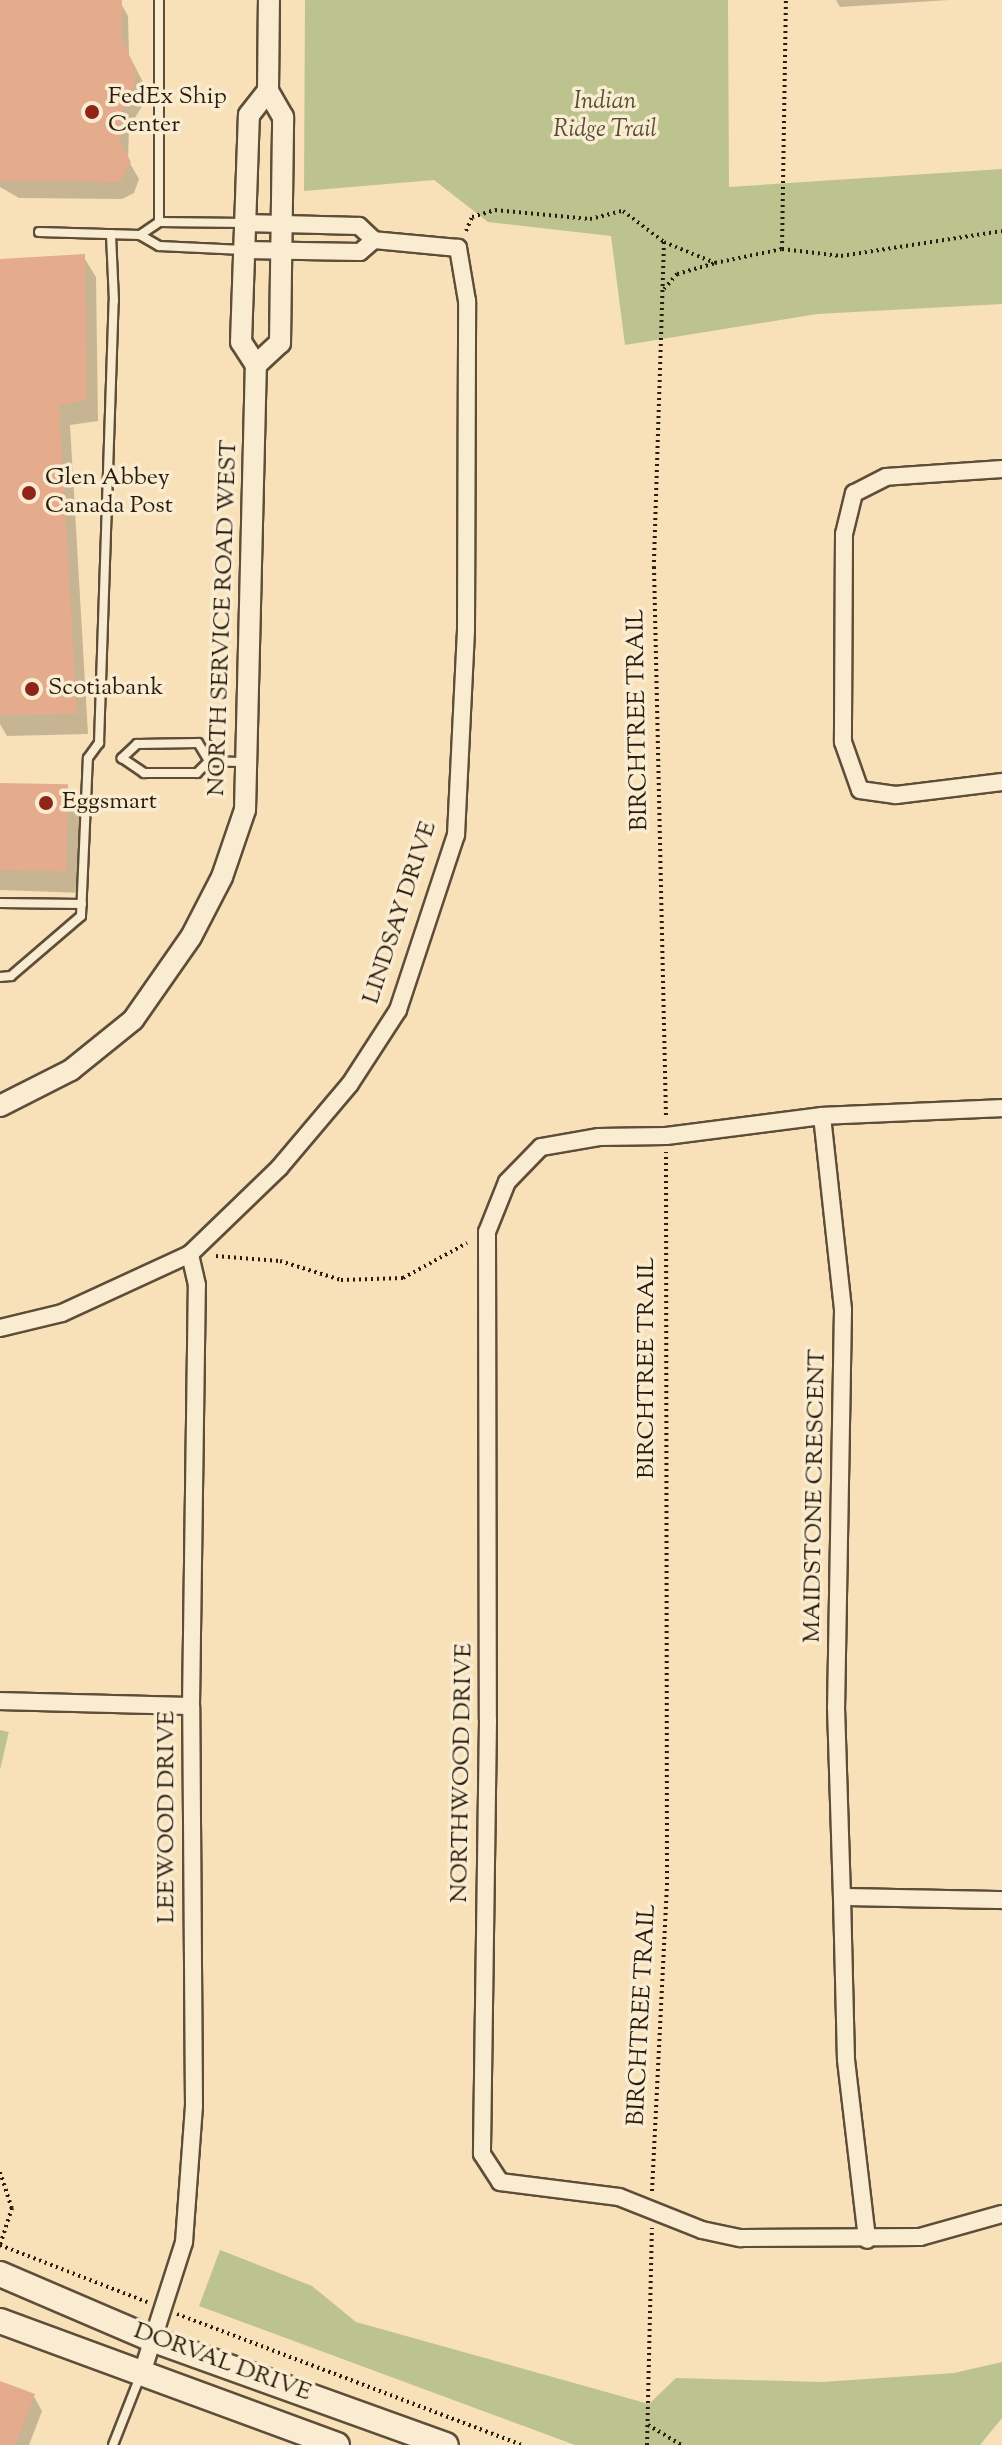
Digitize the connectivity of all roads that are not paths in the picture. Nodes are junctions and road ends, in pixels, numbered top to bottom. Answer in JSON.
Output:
{"nodes":[{"id":1,"x":159,"y":0,"type":"edge"},
{"id":2,"x":269,"y":0,"type":"edge"},
{"id":3,"x":268,"y":91,"type":"junction"},
{"id":4,"x":159,"y":222,"type":"junction"},
{"id":5,"x":245,"y":223,"type":"junction"},
{"id":6,"x":280,"y":225,"type":"junction"},
{"id":7,"x":39,"y":232,"type":"dead end"},
{"id":8,"x":111,"y":234,"type":"junction"},
{"id":9,"x":140,"y":235,"type":"junction"},
{"id":10,"x":374,"y":240,"type":"junction"},
{"id":11,"x":244,"y":250,"type":"junction"},
{"id":12,"x":280,"y":250,"type":"junction"},
{"id":13,"x":256,"y":365,"type":"junction"},
{"id":14,"x":1002,"y":469,"type":"edge"},
{"id":15,"x":209,"y":761,"type":"junction"},
{"id":16,"x":249,"y":762,"type":"junction"},
{"id":17,"x":1002,"y":782,"type":"edge"},
{"id":18,"x":0,"y":903,"type":"edge"},
{"id":19,"x":82,"y":904,"type":"junction"},
{"id":20,"x":0,"y":977,"type":"edge"},
{"id":21,"x":0,"y":1106,"type":"edge"},
{"id":22,"x":1002,"y":1108,"type":"edge"},
{"id":23,"x":822,"y":1116,"type":"junction"},
{"id":24,"x":190,"y":1254,"type":"junction"},
{"id":25,"x":0,"y":1328,"type":"edge"},
{"id":26,"x":0,"y":1701,"type":"edge"},
{"id":27,"x":191,"y":1706,"type":"junction"},
{"id":28,"x":842,"y":1897,"type":"junction"},
{"id":29,"x":1002,"y":1900,"type":"edge"},
{"id":30,"x":1002,"y":2214,"type":"edge"},
{"id":31,"x":867,"y":2240,"type":"junction"},
{"id":32,"x":0,"y":2274,"type":"edge"},
{"id":33,"x":0,"y":2321,"type":"edge"},
{"id":34,"x":154,"y":2340,"type":"junction"},
{"id":35,"x":142,"y":2373,"type":"junction"},
{"id":36,"x":113,"y":2445,"type":"edge"},
{"id":37,"x":337,"y":2445,"type":"edge"},
{"id":38,"x":446,"y":2445,"type":"edge"}],
"edges":[{"from":1,"to":4,"type":"lane"},
{"from":2,"to":3,"type":"street"},
{"from":3,"to":5,"type":"street"},
{"from":3,"to":6,"type":"street"},
{"from":4,"to":5,"type":"lane"},
{"from":4,"to":9,"type":"lane"},
{"from":5,"to":6,"type":"street"},
{"from":5,"to":11,"type":"street","name":"NORTH SERVICE ROAD WEST"},
{"from":6,"to":10,"type":"street"},
{"from":6,"to":12,"type":"street"},
{"from":7,"to":8,"type":"lane"},
{"from":8,"to":9,"type":"lane"},
{"from":8,"to":19,"type":"lane"},
{"from":9,"to":11,"type":"lane"},
{"from":10,"to":12,"type":"street"},
{"from":10,"to":24,"type":"street","name":"LINDSAY DRIVE"},
{"from":11,"to":12,"type":"street"},
{"from":11,"to":13,"type":"street","name":"NORTH SERVICE ROAD WEST"},
{"from":12,"to":13,"type":"street"},
{"from":13,"to":16,"type":"street","name":"NORTH SERVICE ROAD WEST"},
{"from":14,"to":17,"type":"street"},
{"from":15,"to":15,"type":"lane"},
{"from":15,"to":16,"type":"lane"},
{"from":16,"to":21,"type":"street","name":"NORTH SERVICE ROAD WEST"},
{"from":18,"to":19,"type":"lane"},
{"from":19,"to":20,"type":"lane"},
{"from":22,"to":23,"type":"street"},
{"from":23,"to":28,"type":"street","name":"MAIDSTONE CRESCENT"},
{"from":23,"to":31,"type":"street","name":"NORTHWOOD DRIVE"},
{"from":24,"to":25,"type":"street","name":"LINDSAY DRIVE"},
{"from":24,"to":27,"type":"street","name":"LEEWOOD DRIVE"},
{"from":26,"to":27,"type":"street"},
{"from":27,"to":34,"type":"street","name":"LEEWOOD DRIVE"},
{"from":28,"to":29,"type":"street"},
{"from":28,"to":31,"type":"street","name":"MAIDSTONE CRESCENT"},
{"from":30,"to":31,"type":"street","name":"NORTHWOOD DRIVE"},
{"from":32,"to":34,"type":"main road","name":"DORVAL DRIVE"},
{"from":33,"to":35,"type":"main road","name":"DORVAL DRIVE"},
{"from":34,"to":35,"type":"street","name":"LEEWOOD DRIVE"},
{"from":34,"to":38,"type":"main road","name":"DORVAL DRIVE"},
{"from":35,"to":36,"type":"lane"},
{"from":35,"to":37,"type":"main road","name":"DORVAL DRIVE"}]}
